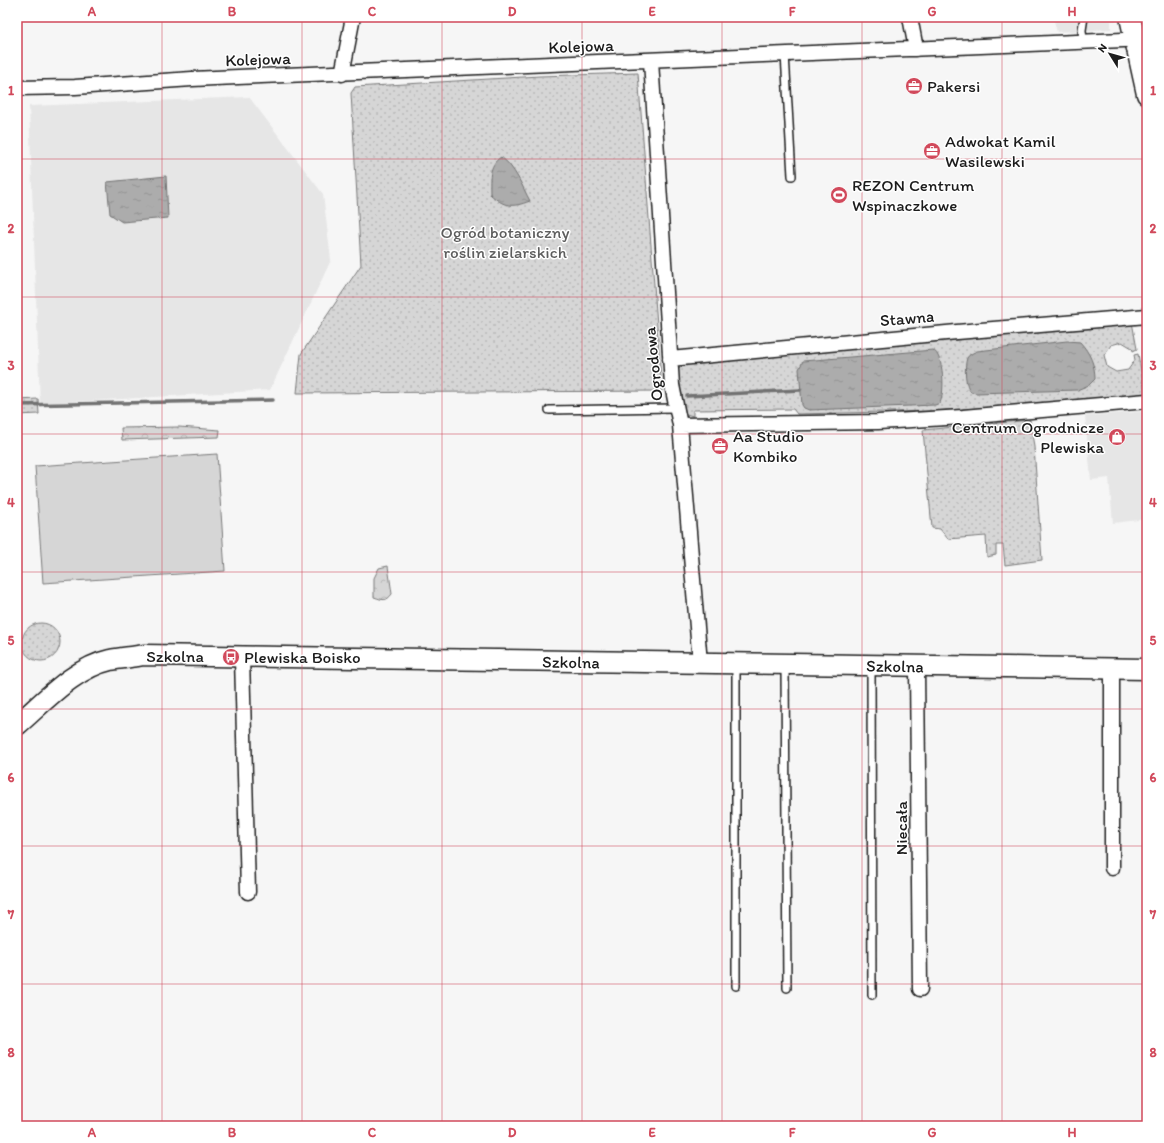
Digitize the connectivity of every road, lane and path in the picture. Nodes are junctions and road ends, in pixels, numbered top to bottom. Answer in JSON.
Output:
{"nodes":[{"id":1,"x":352,"y":17,"type":"edge"},
{"id":2,"x":910,"y":17,"type":"edge"},
{"id":3,"x":1084,"y":17,"type":"edge"},
{"id":4,"x":1130,"y":17,"type":"edge"},
{"id":5,"x":1141,"y":39,"type":"edge"},
{"id":6,"x":1083,"y":41,"type":"junction"},
{"id":7,"x":916,"y":49,"type":"junction"},
{"id":8,"x":785,"y":54,"type":"junction"},
{"id":9,"x":650,"y":61,"type":"junction"},
{"id":10,"x":342,"y":74,"type":"junction"},
{"id":11,"x":17,"y":88,"type":"edge"},
{"id":12,"x":1147,"y":94,"type":"edge"},
{"id":13,"x":792,"y":176,"type":"dead end"},
{"id":14,"x":1147,"y":316,"type":"edge"},
{"id":15,"x":670,"y":359,"type":"junction"},
{"id":16,"x":1147,"y":401,"type":"edge"},
{"id":17,"x":676,"y":408,"type":"junction"},
{"id":18,"x":549,"y":410,"type":"dead end"},
{"id":19,"x":680,"y":425,"type":"junction"},
{"id":20,"x":242,"y":657,"type":"junction"},
{"id":21,"x":700,"y":664,"type":"junction"},
{"id":22,"x":736,"y":665,"type":"junction"},
{"id":23,"x":785,"y":665,"type":"junction"},
{"id":24,"x":871,"y":665,"type":"junction"},
{"id":25,"x":918,"y":667,"type":"junction"},
{"id":26,"x":1112,"y":669,"type":"junction"},
{"id":27,"x":1147,"y":669,"type":"edge"},
{"id":28,"x":17,"y":725,"type":"edge"},
{"id":29,"x":1112,"y":868,"type":"dead end"},
{"id":30,"x":248,"y":892,"type":"dead end"},
{"id":31,"x":736,"y":986,"type":"dead end"},
{"id":32,"x":787,"y":988,"type":"dead end"},
{"id":33,"x":920,"y":988,"type":"dead end"},
{"id":34,"x":872,"y":995,"type":"dead end"}],
"edges":[{"from":1,"to":10,"type":"street"},
{"from":2,"to":7,"type":"street"},
{"from":3,"to":6,"type":"lane"},
{"from":4,"to":5,"type":"street"},
{"from":5,"to":6,"type":"street","name":"Kolejowa"},
{"from":5,"to":12,"type":"street"},
{"from":6,"to":7,"type":"street","name":"Kolejowa"},
{"from":7,"to":8,"type":"street","name":"Kolejowa"},
{"from":8,"to":9,"type":"street","name":"Kolejowa"},
{"from":8,"to":13,"type":"lane"},
{"from":9,"to":10,"type":"street","name":"Kolejowa"},
{"from":9,"to":15,"type":"street","name":"Ogrodowa"},
{"from":10,"to":11,"type":"street","name":"Kolejowa"},
{"from":14,"to":15,"type":"street","name":"Stawna"},
{"from":15,"to":17,"type":"street","name":"Ogrodowa"},
{"from":16,"to":19,"type":"street"},
{"from":17,"to":18,"type":"lane"},
{"from":17,"to":19,"type":"street","name":"Ogrodowa"},
{"from":19,"to":21,"type":"street","name":"Ogrodowa"},
{"from":20,"to":21,"type":"street","name":"Szkolna"},
{"from":20,"to":28,"type":"street","name":"Szkolna"},
{"from":20,"to":30,"type":"street"},
{"from":21,"to":22,"type":"street","name":"Szkolna"},
{"from":22,"to":23,"type":"street","name":"Szkolna"},
{"from":22,"to":31,"type":"lane"},
{"from":23,"to":24,"type":"street","name":"Szkolna"},
{"from":23,"to":32,"type":"lane"},
{"from":24,"to":25,"type":"street","name":"Szkolna"},
{"from":24,"to":34,"type":"lane"},
{"from":25,"to":26,"type":"street","name":"Szkolna"},
{"from":25,"to":33,"type":"street","name":"Niecała"},
{"from":26,"to":27,"type":"street","name":"Szkolna"},
{"from":26,"to":29,"type":"street"}]}
